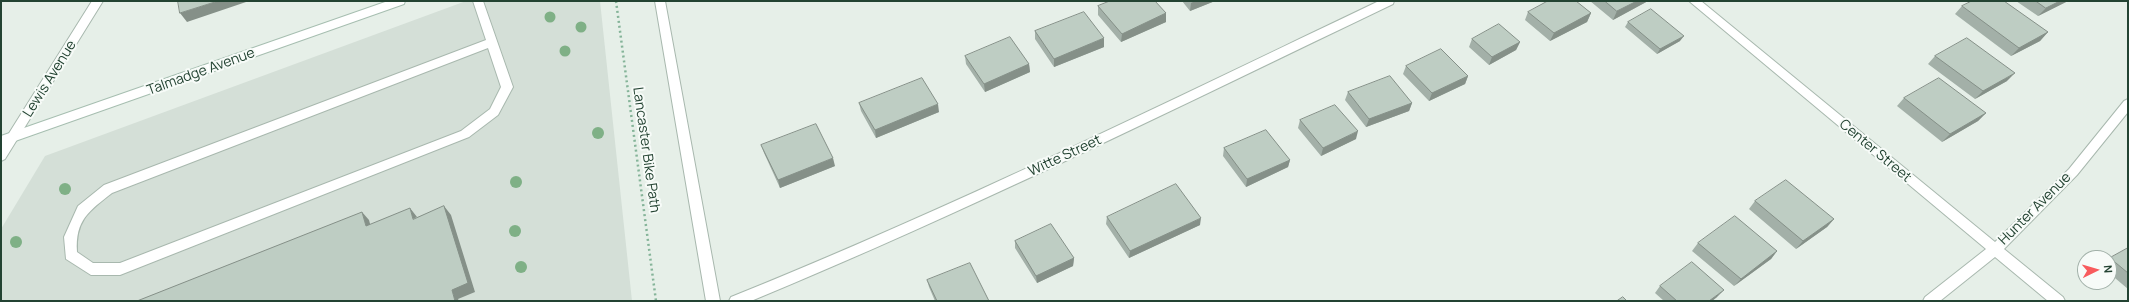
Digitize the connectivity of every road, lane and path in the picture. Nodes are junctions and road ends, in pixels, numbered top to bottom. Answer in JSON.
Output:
{"nodes":[{"id":1,"x":98,"y":1,"type":"edge"},
{"id":2,"x":400,"y":1,"type":"edge"},
{"id":3,"x":478,"y":1,"type":"edge"},
{"id":4,"x":616,"y":1,"type":"edge"},
{"id":5,"x":660,"y":1,"type":"edge"},
{"id":6,"x":1389,"y":1,"type":"edge"},
{"id":7,"x":1694,"y":1,"type":"edge"},
{"id":8,"x":492,"y":42,"type":"junction"},
{"id":9,"x":2128,"y":104,"type":"edge"},
{"id":10,"x":7,"y":140,"type":"edge"},
{"id":11,"x":1,"y":156,"type":"edge"},
{"id":12,"x":1994,"y":250,"type":"junction"},
{"id":13,"x":656,"y":301,"type":"edge"},
{"id":14,"x":713,"y":301,"type":"edge"},
{"id":15,"x":736,"y":301,"type":"edge"},
{"id":16,"x":1930,"y":301,"type":"edge"},
{"id":17,"x":2058,"y":301,"type":"edge"}],
"edges":[{"from":1,"to":10,"type":"street","name":"Lewis Avenue"},
{"from":2,"to":10,"type":"street","name":"Talmadge Avenue"},
{"from":3,"to":8,"type":"street"},
{"from":4,"to":13,"type":"path","name":"Lancaster Bike Path"},
{"from":5,"to":14,"type":"street"},
{"from":6,"to":15,"type":"street","name":"Witte Street"},
{"from":7,"to":12,"type":"street","name":"Center Street"},
{"from":8,"to":8,"type":"street"},
{"from":9,"to":12,"type":"street","name":"Hunter Avenue"},
{"from":10,"to":11,"type":"street","name":"Lewis Avenue"},
{"from":12,"to":16,"type":"street","name":"Hunter Avenue"},
{"from":12,"to":17,"type":"street","name":"Center Street"}]}
